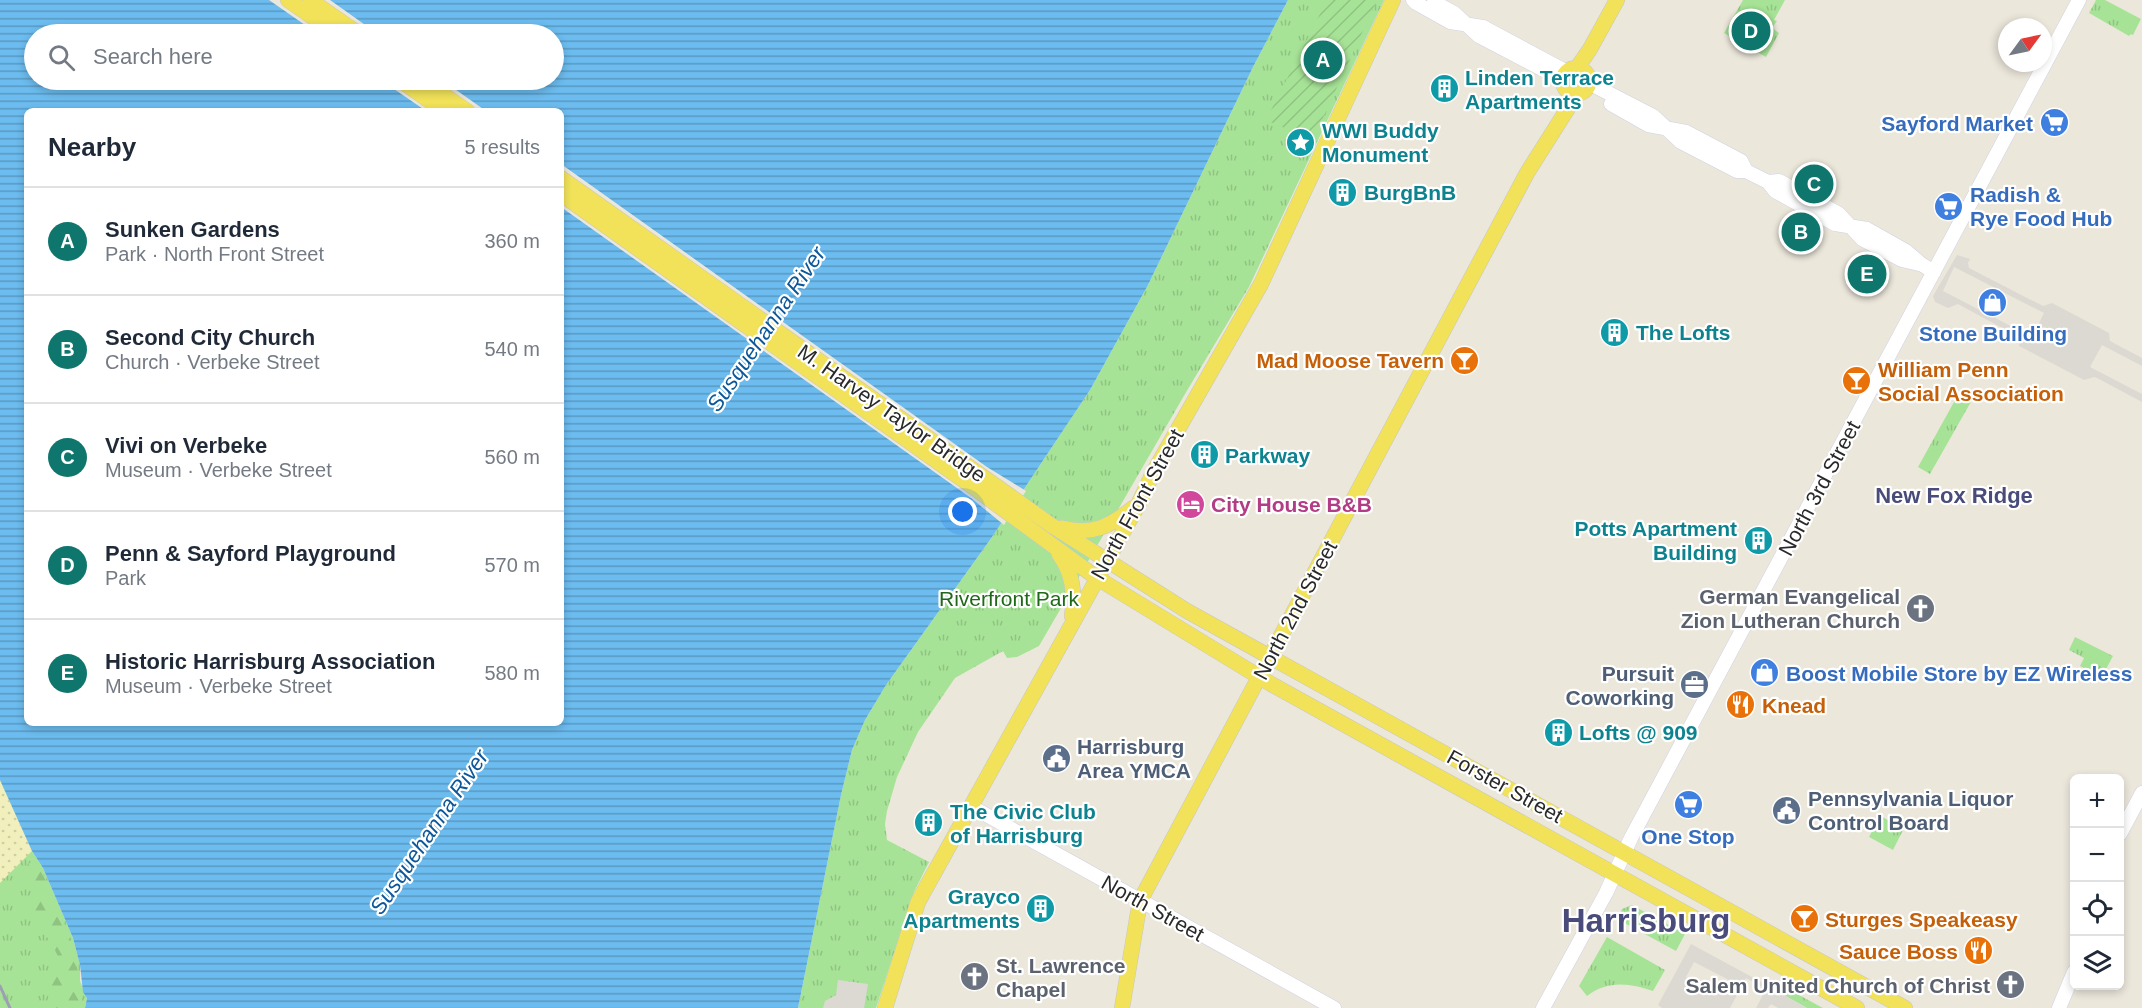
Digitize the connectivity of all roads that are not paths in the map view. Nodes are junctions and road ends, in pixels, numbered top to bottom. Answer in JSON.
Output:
{"nodes":[{"id":1,"x":288,"y":0,"type":"edge"},
{"id":2,"x":310,"y":0,"type":"edge"},
{"id":3,"x":1393,"y":0,"type":"edge"},
{"id":4,"x":1413,"y":0,"type":"edge"},
{"id":5,"x":1430,"y":0,"type":"edge"},
{"id":6,"x":1617,"y":0,"type":"edge"},
{"id":7,"x":2079,"y":0,"type":"edge"},
{"id":8,"x":323,"y":24,"type":"edge"},
{"id":9,"x":345,"y":24,"type":"edge"},
{"id":10,"x":1467,"y":25,"type":"junction"},
{"id":11,"x":1576,"y":81,"type":"junction"},
{"id":12,"x":414,"y":90,"type":"edge"},
{"id":13,"x":437,"y":90,"type":"edge"},
{"id":14,"x":440,"y":108,"type":"edge"},
{"id":15,"x":463,"y":108,"type":"edge"},
{"id":16,"x":564,"y":180,"type":"edge"},
{"id":17,"x":564,"y":196,"type":"edge"},
{"id":18,"x":1934,"y":272,"type":"junction"},
{"id":19,"x":1138,"y":504,"type":"junction"},
{"id":20,"x":1028,"y":518,"type":"junction"},
{"id":21,"x":1051,"y":525,"type":"junction"},
{"id":22,"x":1049,"y":543,"type":"junction"},
{"id":23,"x":1107,"y":561,"type":"junction"},
{"id":24,"x":1097,"y":578,"type":"junction"},
{"id":25,"x":1071,"y":624,"type":"junction"},
{"id":26,"x":1271,"y":656,"type":"junction"},
{"id":27,"x":1260,"y":676,"type":"junction"},
{"id":28,"x":2142,"y":793,"type":"edge"},
{"id":29,"x":972,"y":807,"type":"junction"},
{"id":30,"x":2123,"y":828,"type":"edge"},
{"id":31,"x":1625,"y":852,"type":"junction"},
{"id":32,"x":1615,"y":874,"type":"junction"},
{"id":33,"x":1140,"y":901,"type":"junction"},
{"id":34,"x":2070,"y":982,"type":"edge"},
{"id":35,"x":885,"y":1008,"type":"edge"},
{"id":36,"x":1122,"y":1008,"type":"edge"},
{"id":37,"x":1334,"y":1008,"type":"edge"},
{"id":38,"x":1542,"y":1008,"type":"edge"},
{"id":39,"x":1857,"y":1008,"type":"edge"},
{"id":40,"x":1905,"y":1008,"type":"edge"},
{"id":41,"x":2059,"y":1008,"type":"edge"}],
"edges":[{"from":1,"to":8,"type":"main road"},
{"from":2,"to":9,"type":"main road"},
{"from":3,"to":19,"type":"main road","name":"North Front Street"},
{"from":4,"to":10,"type":"main road"},
{"from":5,"to":10,"type":"main road"},
{"from":6,"to":11,"type":"main road","name":"North 2nd Street"},
{"from":7,"to":18,"type":"main road","name":"North 3rd Street"},
{"from":10,"to":11,"type":"main road"},
{"from":11,"to":18,"type":"main road"},
{"from":11,"to":26,"type":"main road","name":"North 2nd Street"},
{"from":12,"to":14,"type":"main road"},
{"from":13,"to":15,"type":"main road"},
{"from":16,"to":20,"type":"main road","name":"M. Harvey Taylor Bridge"},
{"from":17,"to":20,"type":"main road","name":"M. Harvey Taylor Bridge"},
{"from":18,"to":31,"type":"main road","name":"North 3rd Street"},
{"from":19,"to":21,"type":"main road"},
{"from":19,"to":23,"type":"main road","name":"North Front Street"},
{"from":20,"to":21,"type":"main road","name":"M. Harvey Taylor Bridge"},
{"from":20,"to":22,"type":"main road","name":"M. Harvey Taylor Bridge"},
{"from":21,"to":23,"type":"main road","name":"M. Harvey Taylor Bridge"},
{"from":22,"to":24,"type":"main road","name":"M. Harvey Taylor Bridge"},
{"from":22,"to":25,"type":"main road"},
{"from":23,"to":24,"type":"main road","name":"North Front Street"},
{"from":23,"to":26,"type":"main road","name":"Forster Street"},
{"from":24,"to":25,"type":"main road","name":"North Front Street"},
{"from":24,"to":27,"type":"main road","name":"Forster Street"},
{"from":25,"to":29,"type":"main road","name":"North Front Street"},
{"from":26,"to":27,"type":"main road","name":"North 2nd Street"},
{"from":26,"to":31,"type":"main road","name":"Forster Street"},
{"from":27,"to":32,"type":"main road","name":"Forster Street"},
{"from":27,"to":33,"type":"main road","name":"North 2nd Street"},
{"from":28,"to":30,"type":"main road"},
{"from":29,"to":33,"type":"main road","name":"North Street"},
{"from":29,"to":35,"type":"main road","name":"North Front Street"},
{"from":31,"to":32,"type":"main road","name":"North 3rd Street"},
{"from":31,"to":40,"type":"main road","name":"Forster Street"},
{"from":32,"to":38,"type":"main road","name":"North 3rd Street"},
{"from":32,"to":39,"type":"main road","name":"Forster Street"},
{"from":33,"to":36,"type":"main road","name":"North 2nd Street"},
{"from":33,"to":37,"type":"main road","name":"North Street"},
{"from":34,"to":41,"type":"main road"}]}
